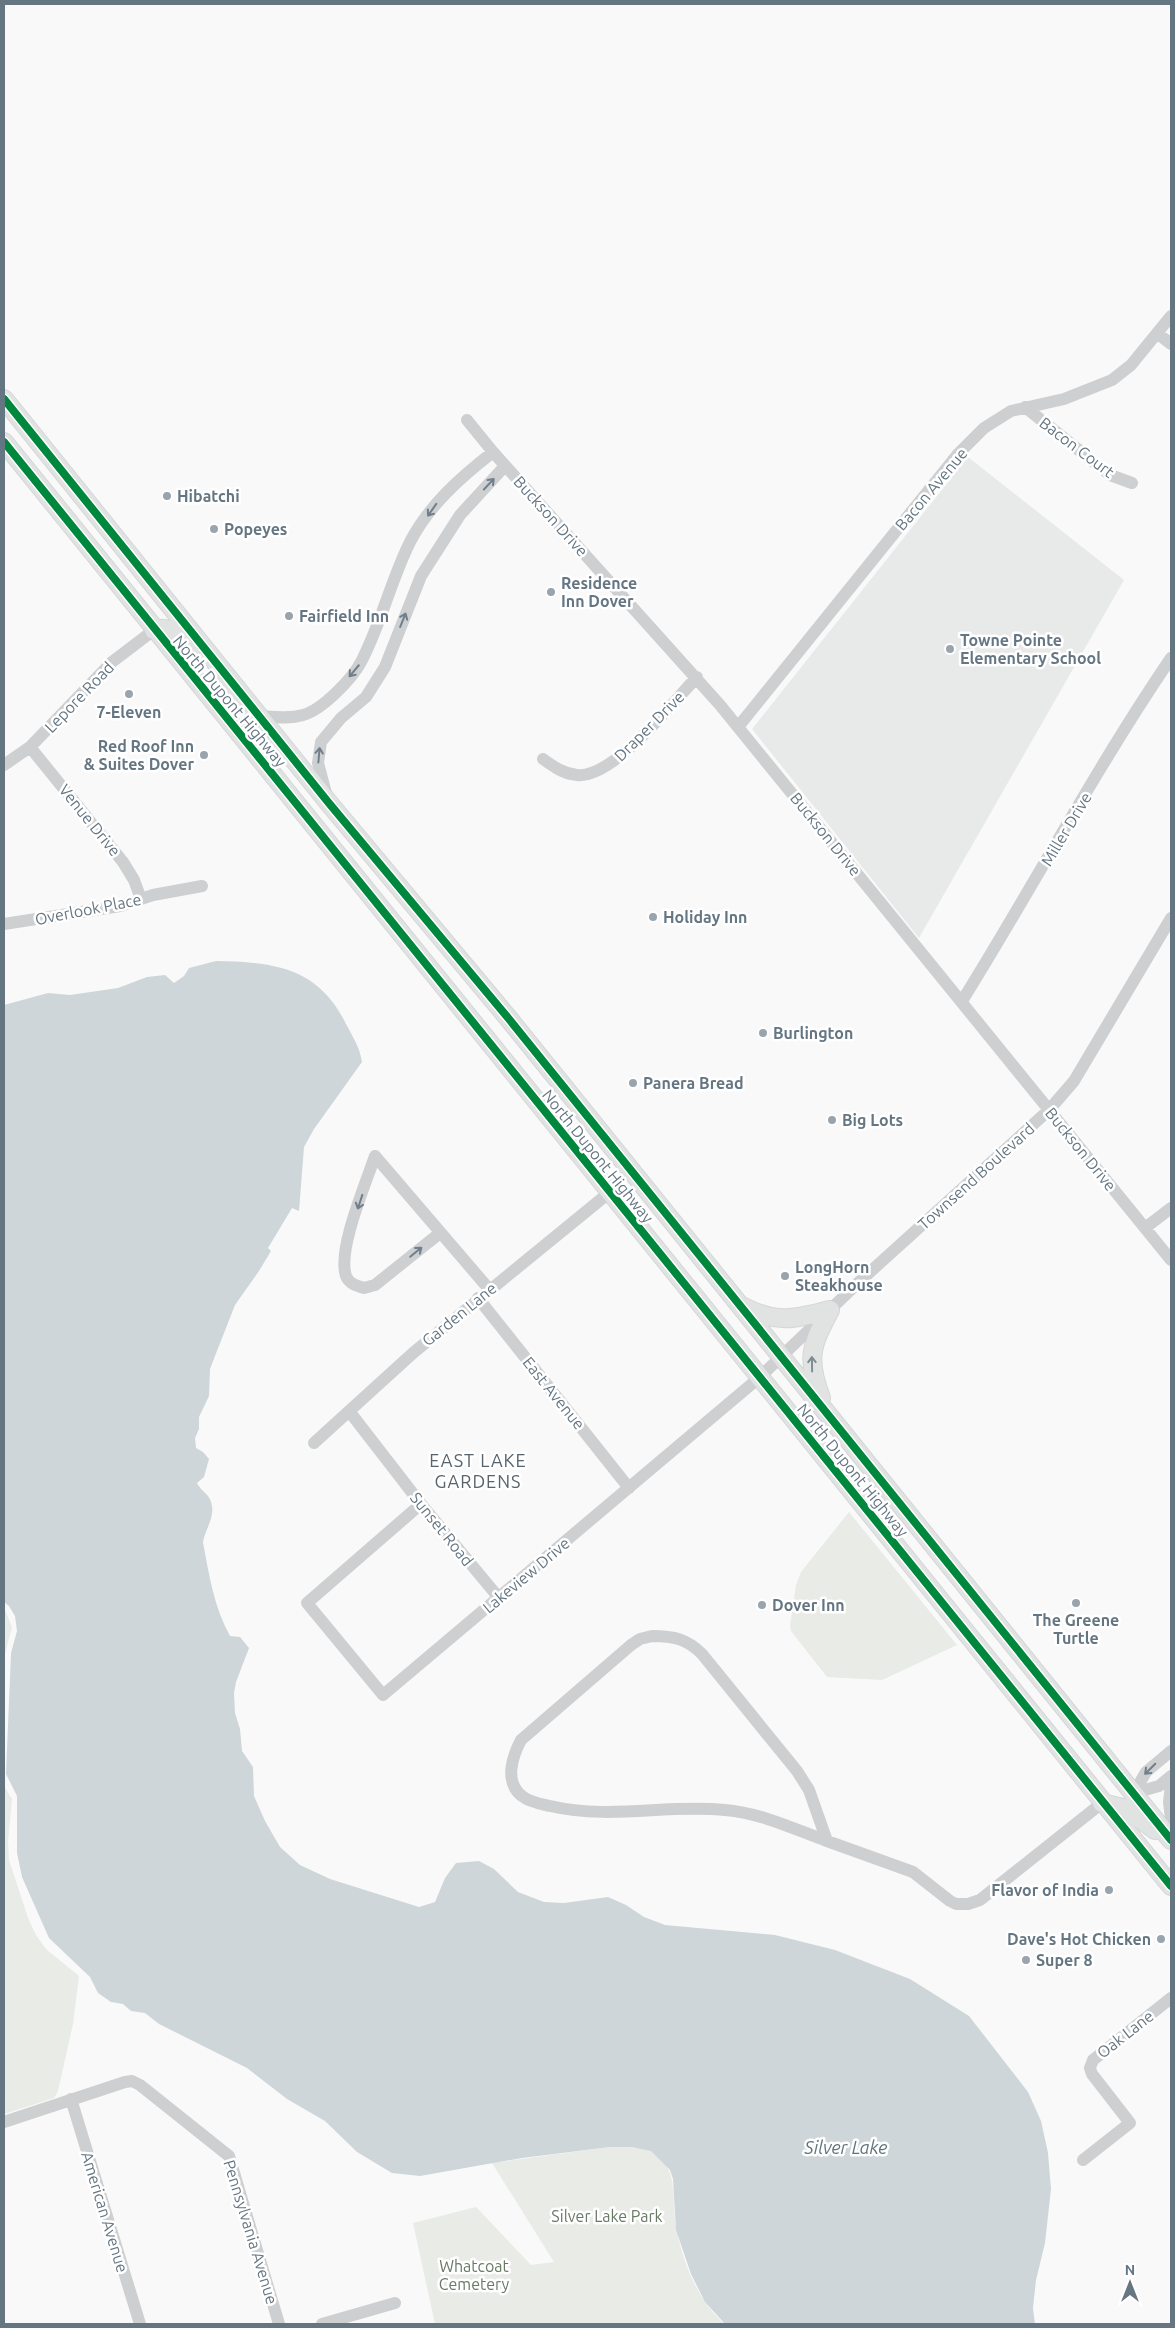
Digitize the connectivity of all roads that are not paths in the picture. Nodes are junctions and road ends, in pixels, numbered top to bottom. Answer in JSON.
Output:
{"nodes":[{"id":1,"x":1171,"y":316,"type":"edge"},
{"id":2,"x":1158,"y":333,"type":"junction"},
{"id":3,"x":1171,"y":344,"type":"edge"},
{"id":4,"x":4,"y":399,"type":"edge"},
{"id":5,"x":1025,"y":407,"type":"junction"},
{"id":6,"x":467,"y":420,"type":"dead end"},
{"id":7,"x":4,"y":442,"type":"edge"},
{"id":8,"x":492,"y":452,"type":"junction"},
{"id":9,"x":505,"y":466,"type":"junction"},
{"id":10,"x":1132,"y":483,"type":"dead end"},
{"id":11,"x":395,"y":580,"type":"junction"},
{"id":12,"x":417,"y":587,"type":"junction"},
{"id":13,"x":154,"y":630,"type":"junction"},
{"id":14,"x":211,"y":656,"type":"junction"},
{"id":15,"x":1171,"y":658,"type":"edge"},
{"id":16,"x":697,"y":677,"type":"junction"},
{"id":17,"x":261,"y":716,"type":"junction"},
{"id":18,"x":738,"y":727,"type":"junction"},
{"id":19,"x":30,"y":747,"type":"junction"},
{"id":20,"x":543,"y":760,"type":"dead end"},
{"id":21,"x":4,"y":765,"type":"edge"},
{"id":22,"x":328,"y":802,"type":"junction"},
{"id":23,"x":306,"y":815,"type":"junction"},
{"id":24,"x":375,"y":857,"type":"junction"},
{"id":25,"x":202,"y":886,"type":"dead end"},
{"id":26,"x":141,"y":899,"type":"junction"},
{"id":27,"x":1171,"y":918,"type":"edge"},
{"id":28,"x":4,"y":924,"type":"edge"},
{"id":29,"x":962,"y":1001,"type":"junction"},
{"id":30,"x":1049,"y":1110,"type":"junction"},
{"id":31,"x":610,"y":1192,"type":"junction"},
{"id":32,"x":1171,"y":1208,"type":"edge"},
{"id":33,"x":1145,"y":1228,"type":"junction"},
{"id":34,"x":440,"y":1233,"type":"junction"},
{"id":35,"x":1171,"y":1260,"type":"edge"},
{"id":36,"x":489,"y":1290,"type":"junction"},
{"id":37,"x":478,"y":1298,"type":"junction"},
{"id":38,"x":739,"y":1304,"type":"junction"},
{"id":39,"x":830,"y":1310,"type":"junction"},
{"id":40,"x":781,"y":1357,"type":"junction"},
{"id":41,"x":760,"y":1377,"type":"junction"},
{"id":42,"x":349,"y":1411,"type":"junction"},
{"id":43,"x":825,"y":1411,"type":"junction"},
{"id":44,"x":314,"y":1443,"type":"dead end"},
{"id":45,"x":629,"y":1488,"type":"junction"},
{"id":46,"x":420,"y":1504,"type":"junction"},
{"id":47,"x":499,"y":1598,"type":"junction"},
{"id":48,"x":1171,"y":1751,"type":"edge"},
{"id":49,"x":1081,"y":1776,"type":"junction"},
{"id":50,"x":1171,"y":1776,"type":"edge"},
{"id":51,"x":1171,"y":1785,"type":"edge"},
{"id":52,"x":1134,"y":1793,"type":"junction"},
{"id":53,"x":1102,"y":1803,"type":"junction"},
{"id":54,"x":1171,"y":1819,"type":"edge"},
{"id":55,"x":828,"y":1841,"type":"junction"},
{"id":56,"x":1171,"y":1841,"type":"edge"},
{"id":57,"x":1171,"y":1886,"type":"edge"},
{"id":58,"x":1171,"y":1998,"type":"edge"},
{"id":59,"x":70,"y":2099,"type":"junction"},
{"id":60,"x":4,"y":2122,"type":"edge"},
{"id":61,"x":1082,"y":2160,"type":"dead end"},
{"id":62,"x":395,"y":2303,"type":"dead end"},
{"id":63,"x":140,"y":2324,"type":"edge"},
{"id":64,"x":279,"y":2324,"type":"edge"},
{"id":65,"x":322,"y":2324,"type":"edge"}],
"edges":[{"from":1,"to":2,"type":"street","name":"Bacon Avenue"},
{"from":2,"to":3,"type":"street"},
{"from":2,"to":5,"type":"street","name":"Bacon Avenue"},
{"from":4,"to":14,"type":"highway","name":"North Dupont Highway"},
{"from":5,"to":10,"type":"street","name":"Bacon Court"},
{"from":5,"to":18,"type":"street","name":"Bacon Avenue"},
{"from":6,"to":8,"type":"street","name":"Buckson Drive"},
{"from":7,"to":13,"type":"highway","name":"North Dupont Highway"},
{"from":8,"to":9,"type":"street","name":"Buckson Drive"},
{"from":8,"to":11,"type":"street","one_way":true},
{"from":12,"to":9,"type":"street","one_way":true},
{"from":9,"to":16,"type":"street","name":"Buckson Drive"},
{"from":11,"to":12,"type":"street"},
{"from":11,"to":17,"type":"street","one_way":true},
{"from":22,"to":12,"type":"street","one_way":true},
{"from":13,"to":14,"type":"highway"},
{"from":13,"to":19,"type":"street","name":"Lepore Road"},
{"from":13,"to":23,"type":"highway","name":"North Dupont Highway"},
{"from":14,"to":17,"type":"highway","name":"North Dupont Highway"},
{"from":15,"to":29,"type":"street","name":"Miller Drive"},
{"from":16,"to":18,"type":"street","name":"Buckson Drive"},
{"from":16,"to":20,"type":"street","name":"Draper Drive"},
{"from":17,"to":22,"type":"highway","name":"North Dupont Highway"},
{"from":18,"to":29,"type":"street","name":"Buckson Drive"},
{"from":19,"to":21,"type":"street","name":"Lepore Road"},
{"from":19,"to":26,"type":"street","name":"Venue Drive"},
{"from":22,"to":24,"type":"highway","name":"North Dupont Highway"},
{"from":23,"to":24,"type":"highway"},
{"from":23,"to":31,"type":"highway","name":"North Dupont Highway"},
{"from":24,"to":38,"type":"highway","name":"North Dupont Highway"},
{"from":25,"to":26,"type":"street","name":"Overlook Place"},
{"from":26,"to":28,"type":"street","name":"Overlook Place"},
{"from":27,"to":30,"type":"street","name":"Townsend Boulevard"},
{"from":29,"to":30,"type":"street","name":"Buckson Drive"},
{"from":30,"to":33,"type":"street","name":"Buckson Drive"},
{"from":30,"to":39,"type":"street","name":"Townsend Boulevard"},
{"from":31,"to":36,"type":"street","name":"Garden Lane"},
{"from":31,"to":41,"type":"highway","name":"North Dupont Highway"},
{"from":32,"to":33,"type":"street"},
{"from":33,"to":35,"type":"street","name":"Buckson Drive"},
{"from":34,"to":34,"type":"street","one_way":true},
{"from":34,"to":36,"type":"street"},
{"from":36,"to":37,"type":"street","name":"Garden Lane"},
{"from":37,"to":42,"type":"street","name":"Garden Lane"},
{"from":37,"to":45,"type":"street","name":"East Avenue"},
{"from":38,"to":39,"type":"highway"},
{"from":38,"to":40,"type":"highway","name":"North Dupont Highway"},
{"from":39,"to":40,"type":"street","name":"Townsend Boulevard"},
{"from":43,"to":39,"type":"highway","one_way":true},
{"from":40,"to":41,"type":"street","name":"Townsend Boulevard"},
{"from":40,"to":43,"type":"highway","name":"North Dupont Highway"},
{"from":41,"to":45,"type":"street","name":"Lakeview Drive"},
{"from":41,"to":49,"type":"highway","name":"North Dupont Highway"},
{"from":42,"to":44,"type":"street","name":"Garden Lane"},
{"from":42,"to":46,"type":"street","name":"Sunset Road"},
{"from":43,"to":52,"type":"highway","name":"North Dupont Highway"},
{"from":45,"to":47,"type":"street","name":"Lakeview Drive"},
{"from":46,"to":47,"type":"street","name":"Sunset Road"},
{"from":46,"to":47,"type":"street","name":"Lakeview Drive"},
{"from":48,"to":52,"type":"street","one_way":true},
{"from":49,"to":52,"type":"highway"},
{"from":49,"to":53,"type":"highway","name":"North Dupont Highway"},
{"from":50,"to":52,"type":"street"},
{"from":51,"to":54,"type":"street"},
{"from":52,"to":56,"type":"highway","name":"North Dupont Highway"},
{"from":53,"to":55,"type":"street"},
{"from":53,"to":56,"type":"highway"},
{"from":53,"to":57,"type":"highway","name":"North Dupont Highway"},
{"from":55,"to":55,"type":"street"},
{"from":58,"to":61,"type":"street","name":"Oak Lane"},
{"from":59,"to":60,"type":"street","name":"Pennsylvania Avenue"},
{"from":59,"to":63,"type":"street","name":"American Avenue"},
{"from":59,"to":64,"type":"street","name":"Pennsylvania Avenue"},
{"from":62,"to":65,"type":"street"}]}
